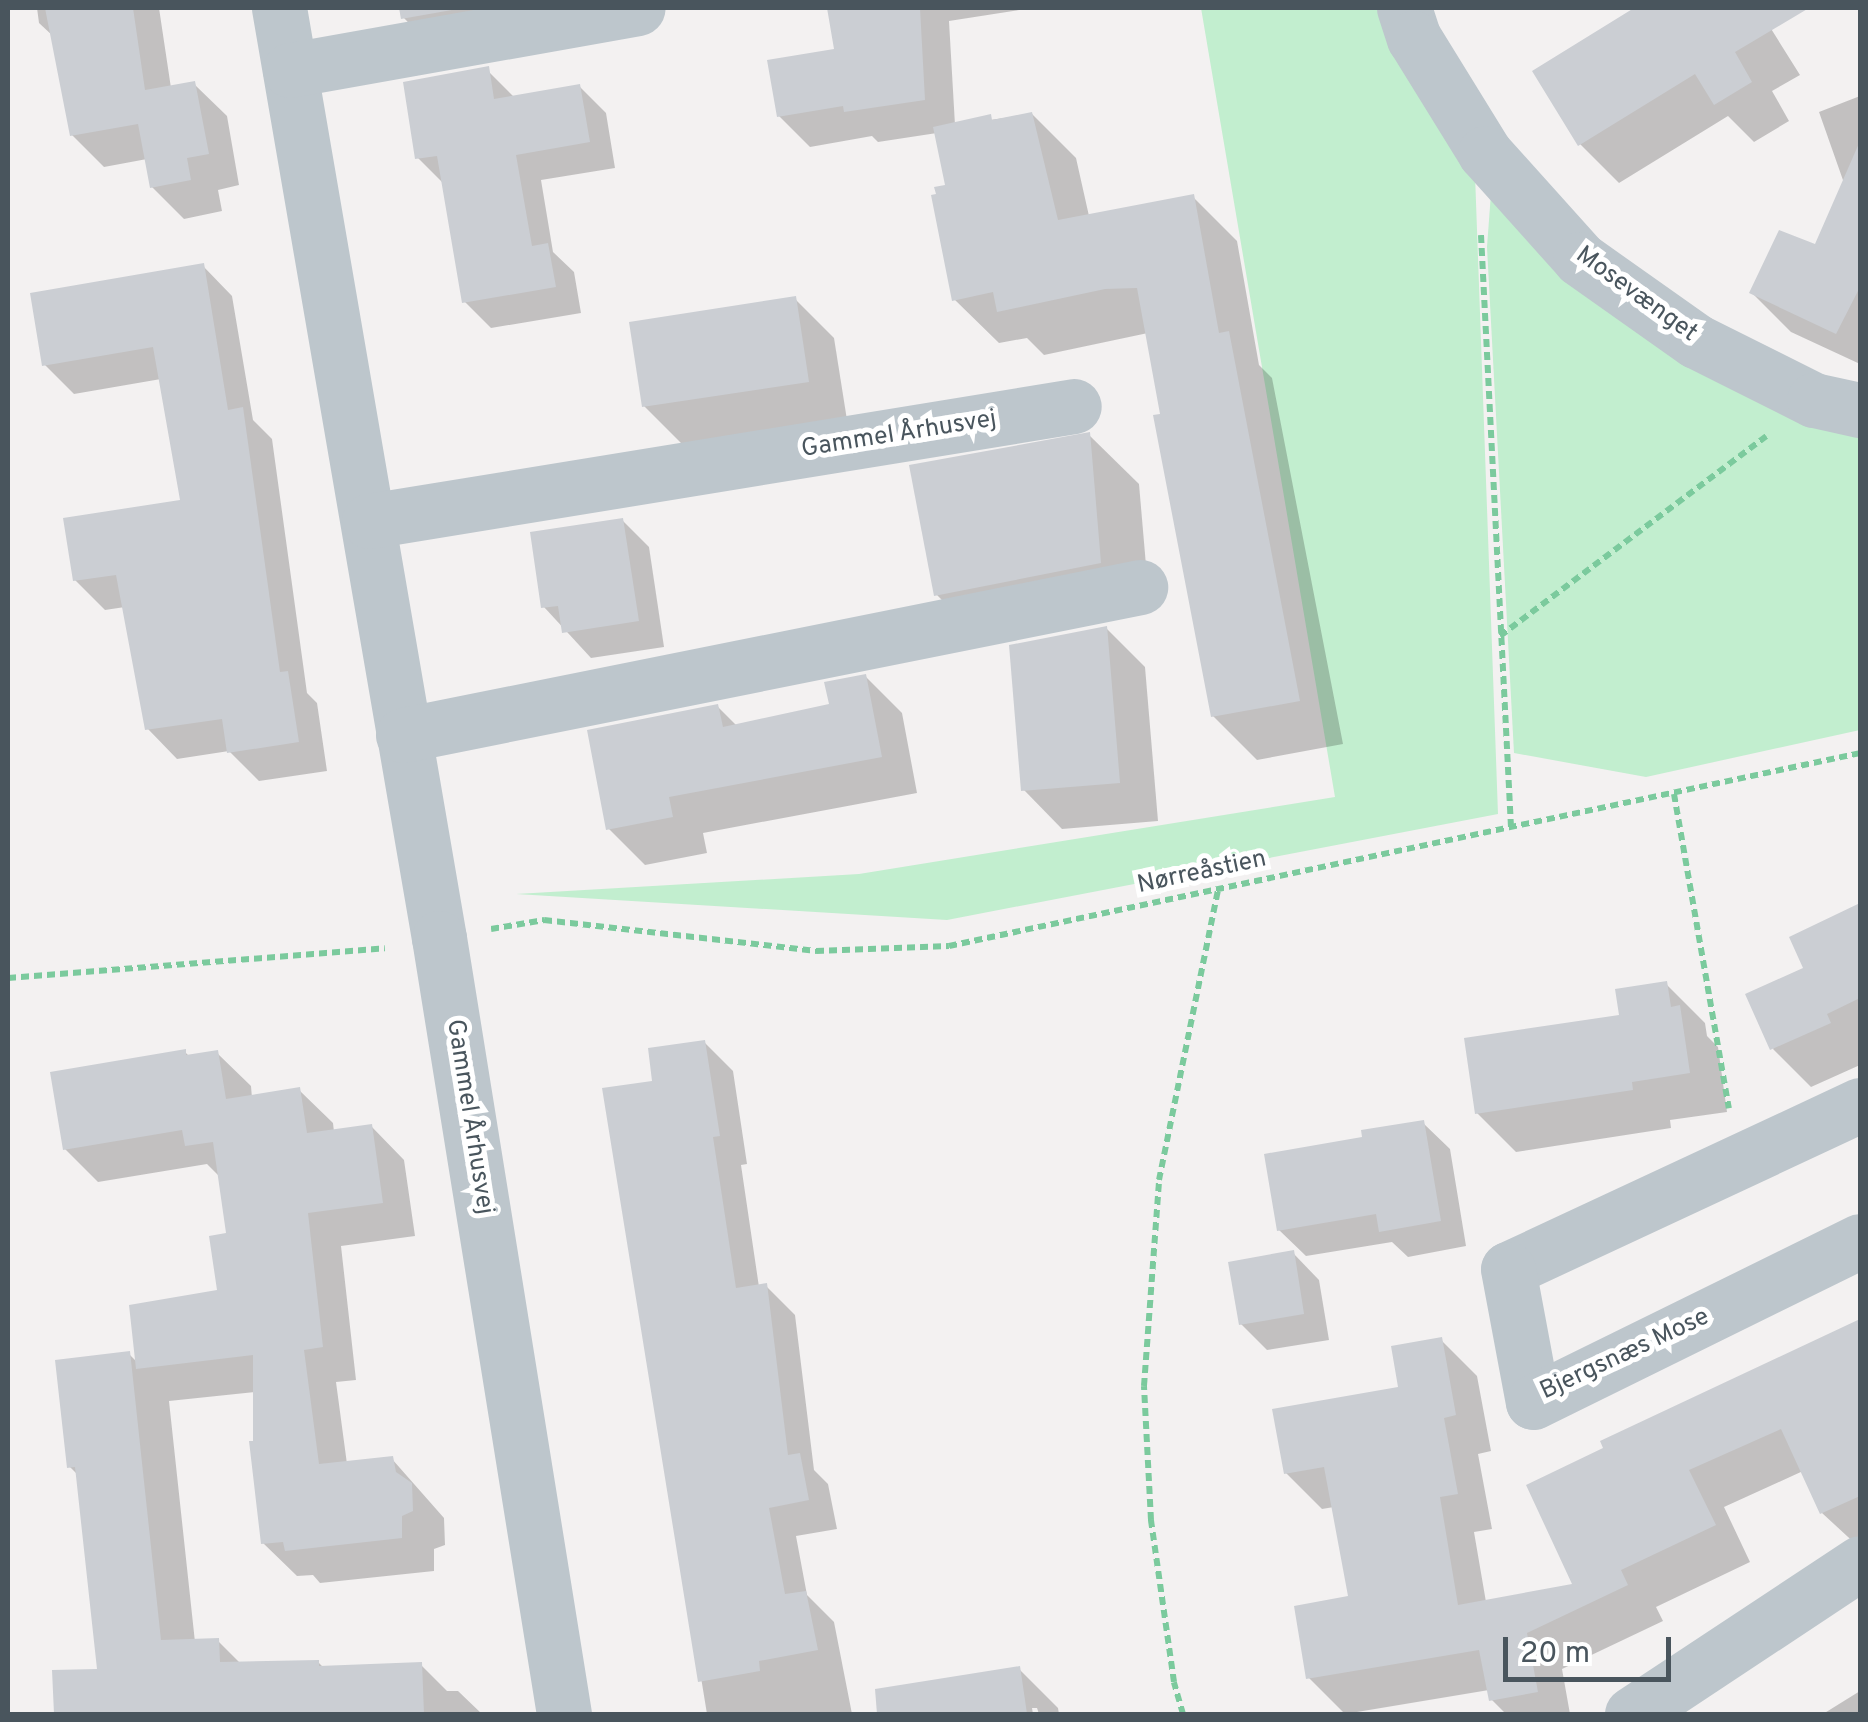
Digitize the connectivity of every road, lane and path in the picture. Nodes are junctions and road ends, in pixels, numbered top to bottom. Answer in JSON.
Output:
{"nodes":[{"id":1,"x":279,"y":8,"type":"edge"},
{"id":2,"x":638,"y":8,"type":"edge"},
{"id":3,"x":1404,"y":8,"type":"edge"},
{"id":4,"x":290,"y":70,"type":"junction"},
{"id":5,"x":1486,"y":154,"type":"junction"},
{"id":6,"x":1074,"y":406,"type":"dead end"},
{"id":7,"x":1837,"y":406,"type":"edge"},
{"id":8,"x":369,"y":521,"type":"junction"},
{"id":9,"x":1140,"y":587,"type":"dead end"},
{"id":10,"x":1499,"y":636,"type":"junction"},
{"id":11,"x":404,"y":735,"type":"junction"},
{"id":12,"x":1860,"y":753,"type":"edge"},
{"id":13,"x":1674,"y":794,"type":"junction"},
{"id":14,"x":1511,"y":828,"type":"junction"},
{"id":15,"x":1218,"y":890,"type":"junction"},
{"id":16,"x":544,"y":920,"type":"dead end"},
{"id":17,"x":352,"y":954,"type":"dead end"},
{"id":18,"x":8,"y":978,"type":"edge"},
{"id":19,"x":1860,"y":1105,"type":"edge"},
{"id":20,"x":1739,"y":1162,"type":"junction"},
{"id":21,"x":1860,"y":1241,"type":"edge"},
{"id":22,"x":1860,"y":1563,"type":"edge"},
{"id":23,"x":564,"y":1714,"type":"edge"},
{"id":24,"x":1183,"y":1714,"type":"edge"},
{"id":25,"x":1632,"y":1714,"type":"edge"}],
"edges":[{"from":1,"to":4,"type":"street","name":"Gammel Århusvej"},
{"from":2,"to":4,"type":"street"},
{"from":3,"to":5,"type":"street","name":"Mosevænget"},
{"from":4,"to":8,"type":"street","name":"Gammel Århusvej"},
{"from":5,"to":7,"type":"street","name":"Mosevænget"},
{"from":5,"to":10,"type":"path"},
{"from":6,"to":8,"type":"street","name":"Gammel Århusvej"},
{"from":7,"to":10,"type":"path"},
{"from":8,"to":11,"type":"street","name":"Gammel Århusvej"},
{"from":9,"to":11,"type":"street"},
{"from":10,"to":14,"type":"path"},
{"from":11,"to":23,"type":"street","name":"Gammel Århusvej"},
{"from":12,"to":13,"type":"path","name":"Nørreåstien"},
{"from":13,"to":14,"type":"path","name":"Nørreåstien"},
{"from":13,"to":20,"type":"path"},
{"from":14,"to":15,"type":"path","name":"Nørreåstien"},
{"from":15,"to":16,"type":"path","name":"Nørreåstien"},
{"from":15,"to":24,"type":"path"},
{"from":17,"to":18,"type":"path"},
{"from":19,"to":20,"type":"street","name":"Bjergsnæs Mose"},
{"from":20,"to":21,"type":"street","name":"Bjergsnæs Mose"},
{"from":22,"to":25,"type":"street"}]}
